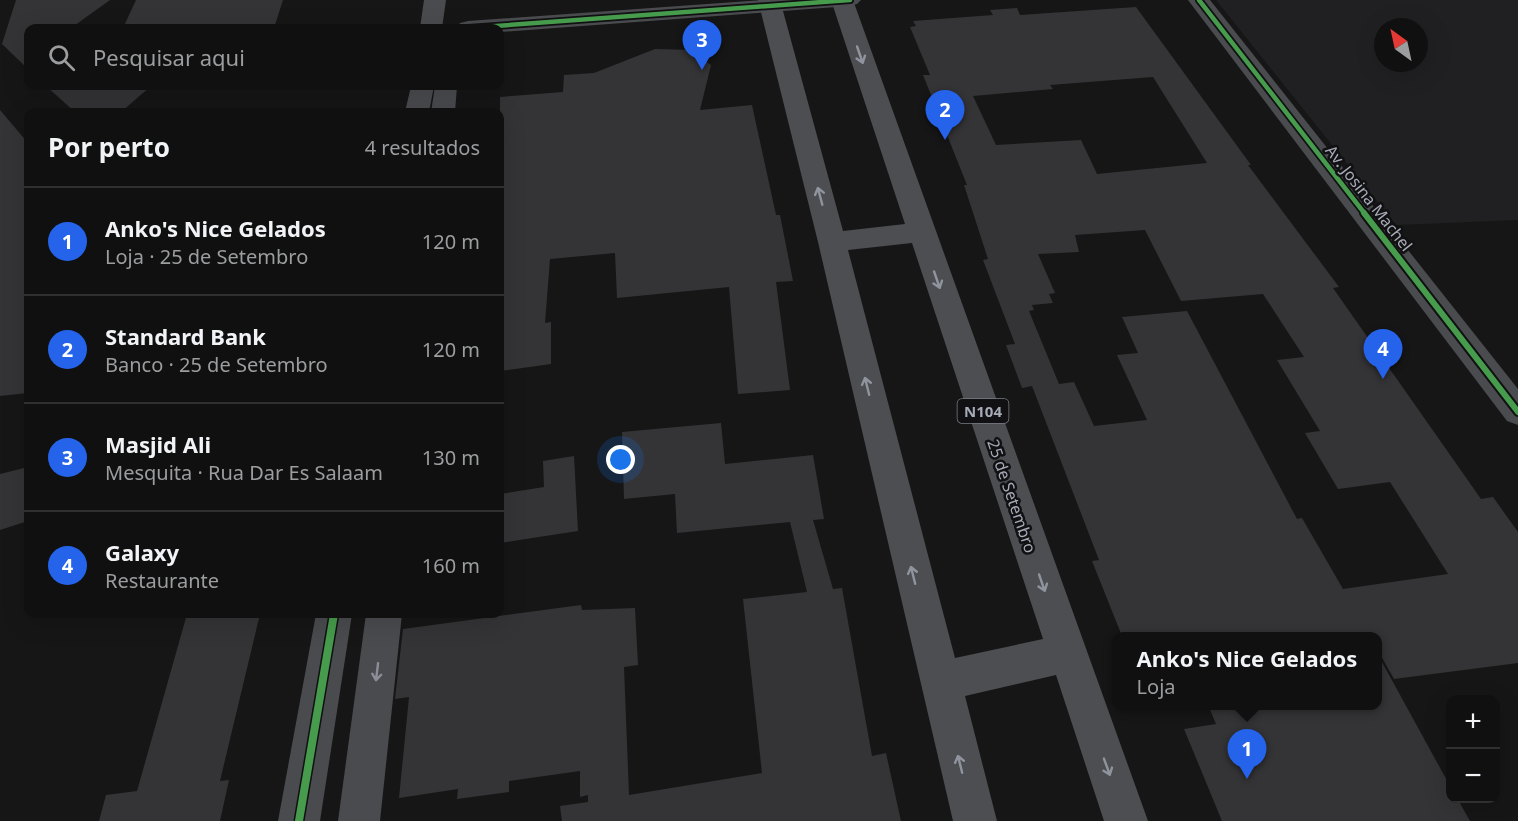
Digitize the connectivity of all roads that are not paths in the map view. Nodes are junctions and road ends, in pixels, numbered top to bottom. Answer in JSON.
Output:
{"nodes":[{"id":1,"x":435,"y":0,"type":"edge"},
{"id":2,"x":842,"y":0,"type":"edge"},
{"id":3,"x":850,"y":0,"type":"edge"},
{"id":4,"x":1199,"y":0,"type":"edge"},
{"id":5,"x":769,"y":2,"type":"edge"},
{"id":6,"x":432,"y":24,"type":"edge"},
{"id":7,"x":504,"y":25,"type":"edge"},
{"id":8,"x":421,"y":90,"type":"edge"},
{"id":9,"x":446,"y":90,"type":"edge"},
{"id":10,"x":418,"y":108,"type":"edge"},
{"id":11,"x":443,"y":108,"type":"edge"},
{"id":12,"x":921,"y":232,"type":"junction"},
{"id":13,"x":832,"y":242,"type":"junction"},
{"id":14,"x":1518,"y":412,"type":"edge"},
{"id":15,"x":333,"y":618,"type":"edge"},
{"id":16,"x":384,"y":618,"type":"edge"},
{"id":17,"x":1066,"y":653,"type":"junction"},
{"id":18,"x":939,"y":682,"type":"junction"},
{"id":19,"x":299,"y":821,"type":"edge"},
{"id":20,"x":359,"y":821,"type":"edge"},
{"id":21,"x":975,"y":821,"type":"edge"},
{"id":22,"x":1126,"y":821,"type":"edge"}],
"edges":[{"from":1,"to":6,"type":"street"},
{"from":2,"to":3,"type":"street"},
{"from":2,"to":5,"type":"street"},
{"from":2,"to":12,"type":"main road","name":"25 de Setembro","number":"N104","one_way":true},
{"from":4,"to":14,"type":"street","name":"Av. Josina Machel"},
{"from":5,"to":7,"type":"street"},
{"from":13,"to":5,"type":"main road","one_way":true},
{"from":8,"to":10,"type":"street"},
{"from":9,"to":11,"type":"street"},
{"from":12,"to":13,"type":"main road"},
{"from":12,"to":17,"type":"main road","name":"25 de Setembro","number":"N104","one_way":true},
{"from":18,"to":13,"type":"main road","one_way":true},
{"from":15,"to":19,"type":"street"},
{"from":16,"to":20,"type":"street","one_way":true},
{"from":17,"to":18,"type":"main road"},
{"from":17,"to":22,"type":"main road","name":"25 de Setembro","number":"N104","one_way":true},
{"from":21,"to":18,"type":"main road","one_way":true}]}
